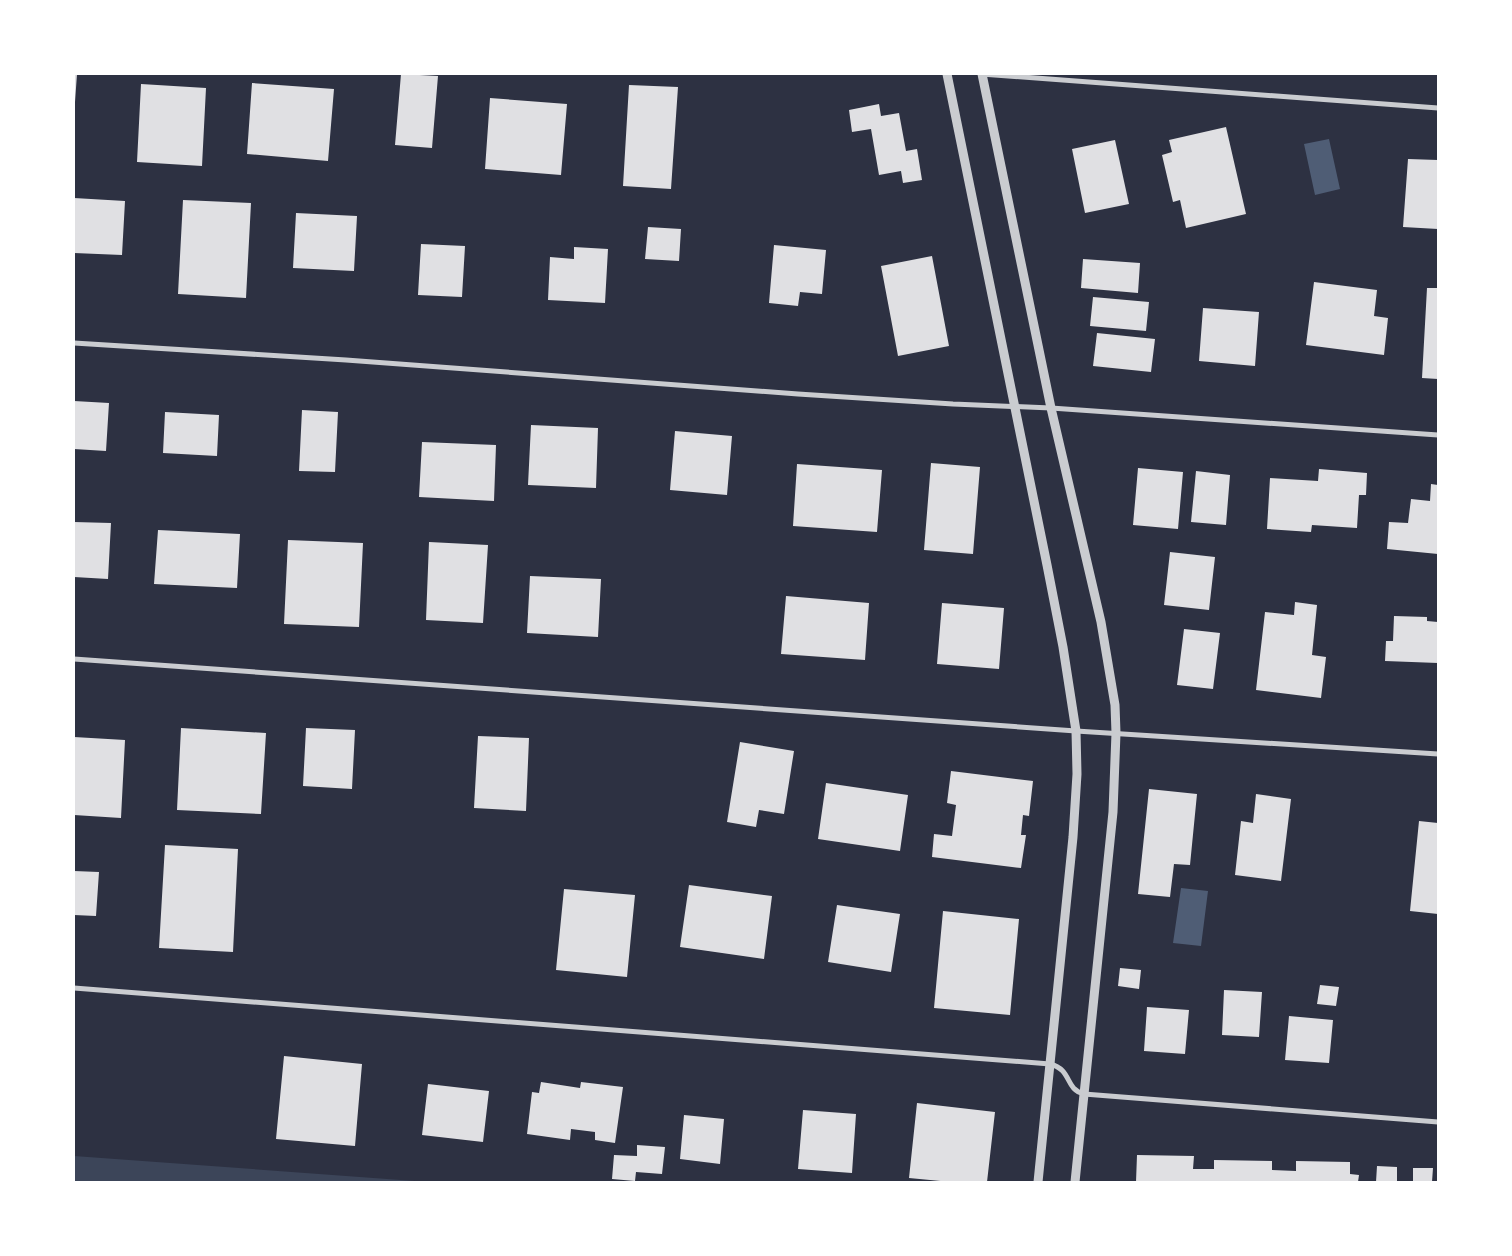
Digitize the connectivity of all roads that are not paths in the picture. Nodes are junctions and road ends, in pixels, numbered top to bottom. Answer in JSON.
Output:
{"nodes":[{"id":1,"x":947,"y":74,"type":"edge"},
{"id":2,"x":981,"y":74,"type":"edge"},
{"id":3,"x":1438,"y":108,"type":"edge"},
{"id":4,"x":74,"y":343,"type":"edge"},
{"id":5,"x":1015,"y":407,"type":"junction"},
{"id":6,"x":1051,"y":408,"type":"junction"},
{"id":7,"x":1438,"y":435,"type":"edge"},
{"id":8,"x":74,"y":659,"type":"edge"},
{"id":9,"x":1076,"y":730,"type":"junction"},
{"id":10,"x":1116,"y":733,"type":"junction"},
{"id":11,"x":1438,"y":754,"type":"edge"},
{"id":12,"x":74,"y":988,"type":"edge"},
{"id":13,"x":1050,"y":1064,"type":"junction"},
{"id":14,"x":1084,"y":1094,"type":"junction"},
{"id":15,"x":1438,"y":1122,"type":"edge"},
{"id":16,"x":1038,"y":1182,"type":"edge"},
{"id":17,"x":1074,"y":1182,"type":"edge"}],
"edges":[{"from":1,"to":5,"type":"street"},
{"from":2,"to":3,"type":"street"},
{"from":2,"to":6,"type":"street"},
{"from":4,"to":5,"type":"street"},
{"from":5,"to":6,"type":"street"},
{"from":5,"to":9,"type":"street"},
{"from":6,"to":7,"type":"street"},
{"from":6,"to":10,"type":"street"},
{"from":8,"to":9,"type":"street"},
{"from":9,"to":10,"type":"street"},
{"from":9,"to":13,"type":"street"},
{"from":10,"to":11,"type":"street"},
{"from":10,"to":14,"type":"street"},
{"from":12,"to":13,"type":"street"},
{"from":13,"to":14,"type":"street"},
{"from":13,"to":16,"type":"street"},
{"from":14,"to":15,"type":"street"},
{"from":14,"to":17,"type":"street"}]}
